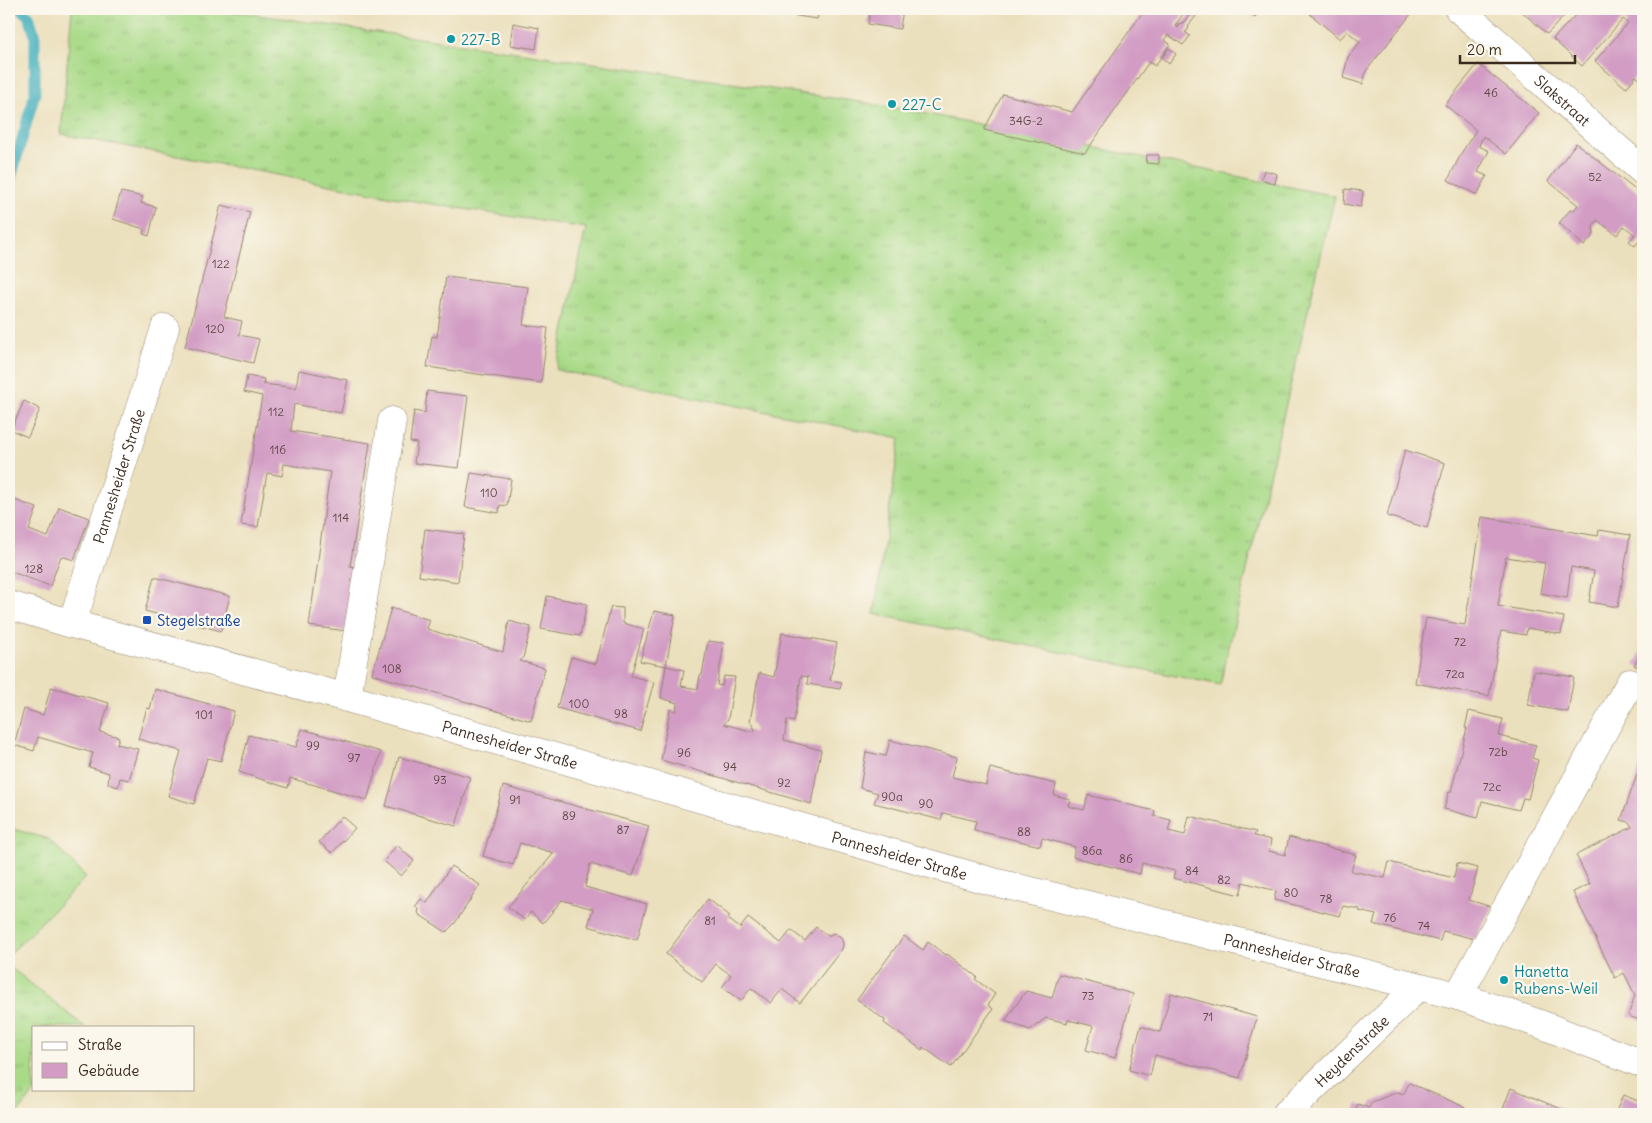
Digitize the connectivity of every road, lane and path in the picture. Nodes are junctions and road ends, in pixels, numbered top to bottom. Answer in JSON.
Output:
{"nodes":[{"id":1,"x":1459,"y":9,"type":"edge"},
{"id":2,"x":1643,"y":171,"type":"edge"},
{"id":3,"x":165,"y":328,"type":"dead end"},
{"id":4,"x":392,"y":421,"type":"dead end"},
{"id":5,"x":9,"y":605,"type":"edge"},
{"id":6,"x":72,"y":624,"type":"junction"},
{"id":7,"x":1630,"y":683,"type":"dead end"},
{"id":8,"x":347,"y":698,"type":"junction"},
{"id":9,"x":1418,"y":987,"type":"junction"},
{"id":10,"x":1458,"y":996,"type":"junction"},
{"id":11,"x":1643,"y":1064,"type":"edge"},
{"id":12,"x":1286,"y":1114,"type":"edge"}],
"edges":[{"from":1,"to":2,"type":"street","name":"Slakstraat"},
{"from":3,"to":6,"type":"street","name":"Pannesheider Straße"},
{"from":4,"to":8,"type":"street"},
{"from":5,"to":6,"type":"street","name":"Pannesheider Straße"},
{"from":6,"to":8,"type":"street","name":"Pannesheider Straße"},
{"from":7,"to":10,"type":"street"},
{"from":8,"to":9,"type":"street","name":"Pannesheider Straße"},
{"from":9,"to":10,"type":"street","name":"Pannesheider Straße"},
{"from":9,"to":12,"type":"street","name":"Heydenstraße"},
{"from":10,"to":11,"type":"street","name":"Pannesheider Straße"}]}
